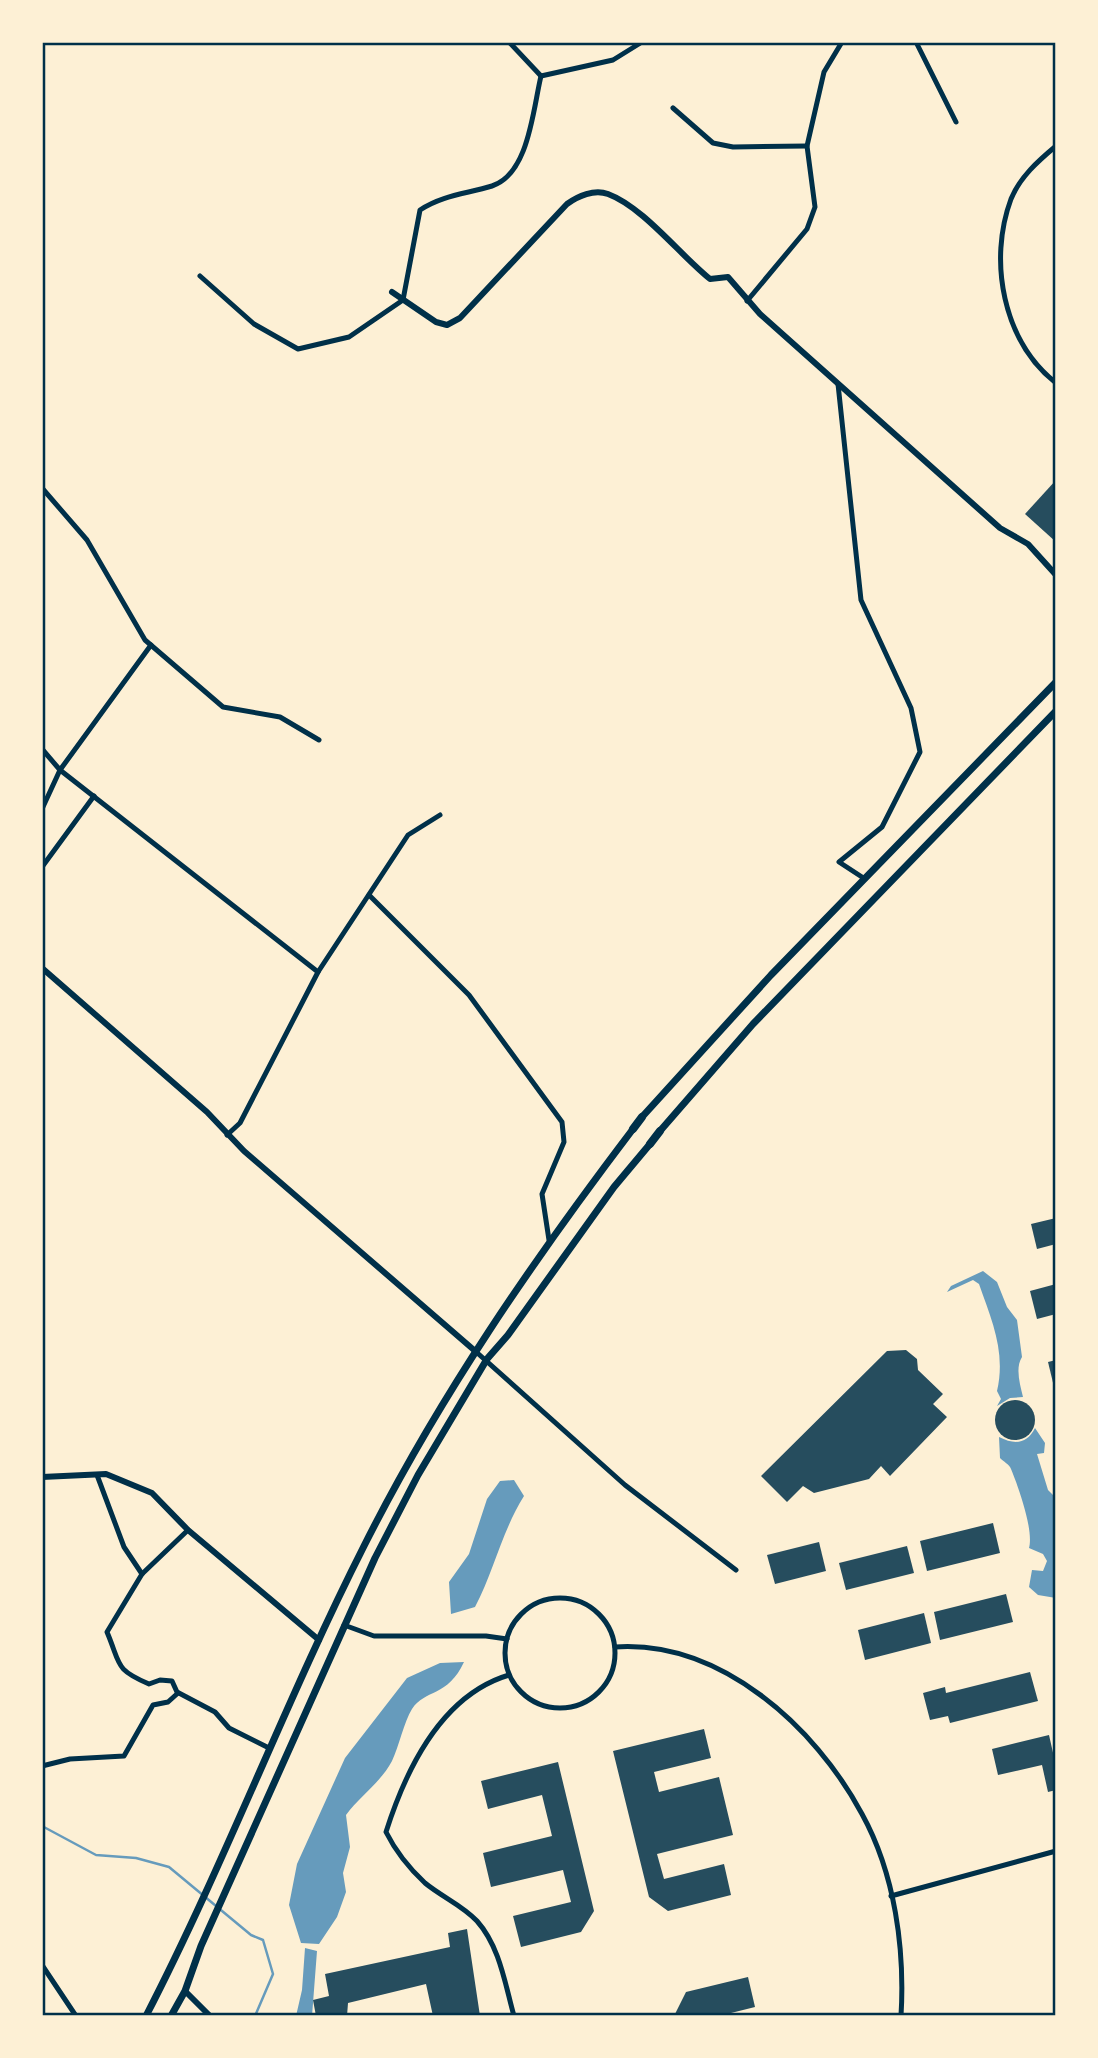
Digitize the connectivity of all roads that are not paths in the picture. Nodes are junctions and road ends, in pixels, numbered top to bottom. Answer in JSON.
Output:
{"nodes":[{"id":1,"x":509,"y":42,"type":"edge"},
{"id":2,"x":642,"y":42,"type":"edge"},
{"id":3,"x":842,"y":42,"type":"edge"},
{"id":4,"x":916,"y":42,"type":"edge"},
{"id":5,"x":541,"y":76,"type":"junction"},
{"id":6,"x":673,"y":108,"type":"dead end"},
{"id":7,"x":956,"y":122,"type":"dead end"},
{"id":8,"x":807,"y":146,"type":"junction"},
{"id":9,"x":1056,"y":146,"type":"edge"},
{"id":10,"x":200,"y":276,"type":"dead end"},
{"id":11,"x":391,"y":292,"type":"dead end"},
{"id":12,"x":403,"y":300,"type":"junction"},
{"id":13,"x":747,"y":301,"type":"junction"},
{"id":14,"x":1056,"y":383,"type":"edge"},
{"id":15,"x":838,"y":384,"type":"junction"},
{"id":16,"x":42,"y":488,"type":"edge"},
{"id":17,"x":1056,"y":575,"type":"edge"},
{"id":18,"x":150,"y":645,"type":"junction"},
{"id":19,"x":1056,"y":682,"type":"edge"},
{"id":20,"x":1056,"y":711,"type":"edge"},
{"id":21,"x":319,"y":740,"type":"dead end"},
{"id":22,"x":42,"y":749,"type":"edge"},
{"id":23,"x":60,"y":769,"type":"junction"},
{"id":24,"x":94,"y":796,"type":"junction"},
{"id":25,"x":42,"y":809,"type":"edge"},
{"id":26,"x":440,"y":815,"type":"dead end"},
{"id":27,"x":42,"y":867,"type":"edge"},
{"id":28,"x":865,"y":879,"type":"junction"},
{"id":29,"x":369,"y":894,"type":"junction"},
{"id":30,"x":42,"y":968,"type":"edge"},
{"id":31,"x":318,"y":972,"type":"junction"},
{"id":32,"x":642,"y":1117,"type":"joint"},
{"id":33,"x":633,"y":1129,"type":"joint"},
{"id":34,"x":660,"y":1132,"type":"joint"},
{"id":35,"x":227,"y":1136,"type":"junction"},
{"id":36,"x":650,"y":1143,"type":"joint"},
{"id":37,"x":549,"y":1240,"type":"junction"},
{"id":38,"x":474,"y":1350,"type":"junction"},
{"id":39,"x":487,"y":1359,"type":"junction"},
{"id":40,"x":97,"y":1475,"type":"junction"},
{"id":41,"x":42,"y":1477,"type":"edge"},
{"id":42,"x":188,"y":1530,"type":"junction"},
{"id":43,"x":736,"y":1570,"type":"dead end"},
{"id":44,"x":142,"y":1574,"type":"junction"},
{"id":45,"x":344,"y":1625,"type":"junction"},
{"id":46,"x":507,"y":1639,"type":"junction"},
{"id":47,"x":319,"y":1640,"type":"junction"},
{"id":48,"x":615,"y":1647,"type":"junction"},
{"id":49,"x":509,"y":1675,"type":"junction"},
{"id":50,"x":178,"y":1693,"type":"junction"},
{"id":51,"x":269,"y":1748,"type":"junction"},
{"id":52,"x":42,"y":1766,"type":"edge"},
{"id":53,"x":1056,"y":1851,"type":"edge"},
{"id":54,"x":891,"y":1896,"type":"junction"},
{"id":55,"x":42,"y":1965,"type":"edge"},
{"id":56,"x":185,"y":1991,"type":"junction"},
{"id":57,"x":76,"y":2016,"type":"edge"},
{"id":58,"x":146,"y":2016,"type":"edge"},
{"id":59,"x":171,"y":2016,"type":"edge"},
{"id":60,"x":210,"y":2016,"type":"edge"},
{"id":61,"x":514,"y":2016,"type":"edge"},
{"id":62,"x":901,"y":2016,"type":"edge"}],
"edges":[{"from":1,"to":5,"type":"street"},
{"from":2,"to":5,"type":"street"},
{"from":3,"to":8,"type":"street"},
{"from":4,"to":7,"type":"street"},
{"from":5,"to":12,"type":"street"},
{"from":6,"to":8,"type":"street"},
{"from":8,"to":13,"type":"street"},
{"from":9,"to":14,"type":"street"},
{"from":10,"to":12,"type":"street"},
{"from":11,"to":12,"type":"street"},
{"from":12,"to":13,"type":"street"},
{"from":13,"to":15,"type":"street"},
{"from":15,"to":17,"type":"street"},
{"from":15,"to":28,"type":"street"},
{"from":16,"to":18,"type":"street"},
{"from":18,"to":21,"type":"street"},
{"from":18,"to":23,"type":"street"},
{"from":19,"to":28,"type":"main road"},
{"from":20,"to":34,"type":"main road"},
{"from":22,"to":23,"type":"street"},
{"from":23,"to":24,"type":"street"},
{"from":23,"to":25,"type":"street"},
{"from":24,"to":27,"type":"street"},
{"from":24,"to":31,"type":"street"},
{"from":26,"to":29,"type":"street"},
{"from":28,"to":32,"type":"main road"},
{"from":29,"to":31,"type":"street"},
{"from":29,"to":37,"type":"street"},
{"from":30,"to":35,"type":"street"},
{"from":31,"to":35,"type":"street"},
{"from":32,"to":33,"type":"main road"},
{"from":33,"to":37,"type":"main road"},
{"from":34,"to":36,"type":"main road"},
{"from":35,"to":38,"type":"street"},
{"from":36,"to":39,"type":"main road"},
{"from":37,"to":38,"type":"main road"},
{"from":38,"to":39,"type":"street"},
{"from":38,"to":47,"type":"main road"},
{"from":39,"to":43,"type":"street"},
{"from":39,"to":45,"type":"main road"},
{"from":40,"to":41,"type":"street"},
{"from":40,"to":42,"type":"street"},
{"from":40,"to":44,"type":"street"},
{"from":42,"to":44,"type":"street"},
{"from":42,"to":47,"type":"street"},
{"from":44,"to":50,"type":"street"},
{"from":45,"to":46,"type":"street"},
{"from":45,"to":56,"type":"main road"},
{"from":46,"to":48,"type":"street"},
{"from":46,"to":49,"type":"street"},
{"from":47,"to":51,"type":"main road"},
{"from":48,"to":49,"type":"street"},
{"from":48,"to":54,"type":"street"},
{"from":49,"to":61,"type":"street"},
{"from":50,"to":51,"type":"street"},
{"from":50,"to":52,"type":"street"},
{"from":51,"to":58,"type":"main road"},
{"from":53,"to":54,"type":"street"},
{"from":54,"to":62,"type":"street"},
{"from":55,"to":57,"type":"street"},
{"from":56,"to":59,"type":"main road"},
{"from":56,"to":60,"type":"street"}]}
